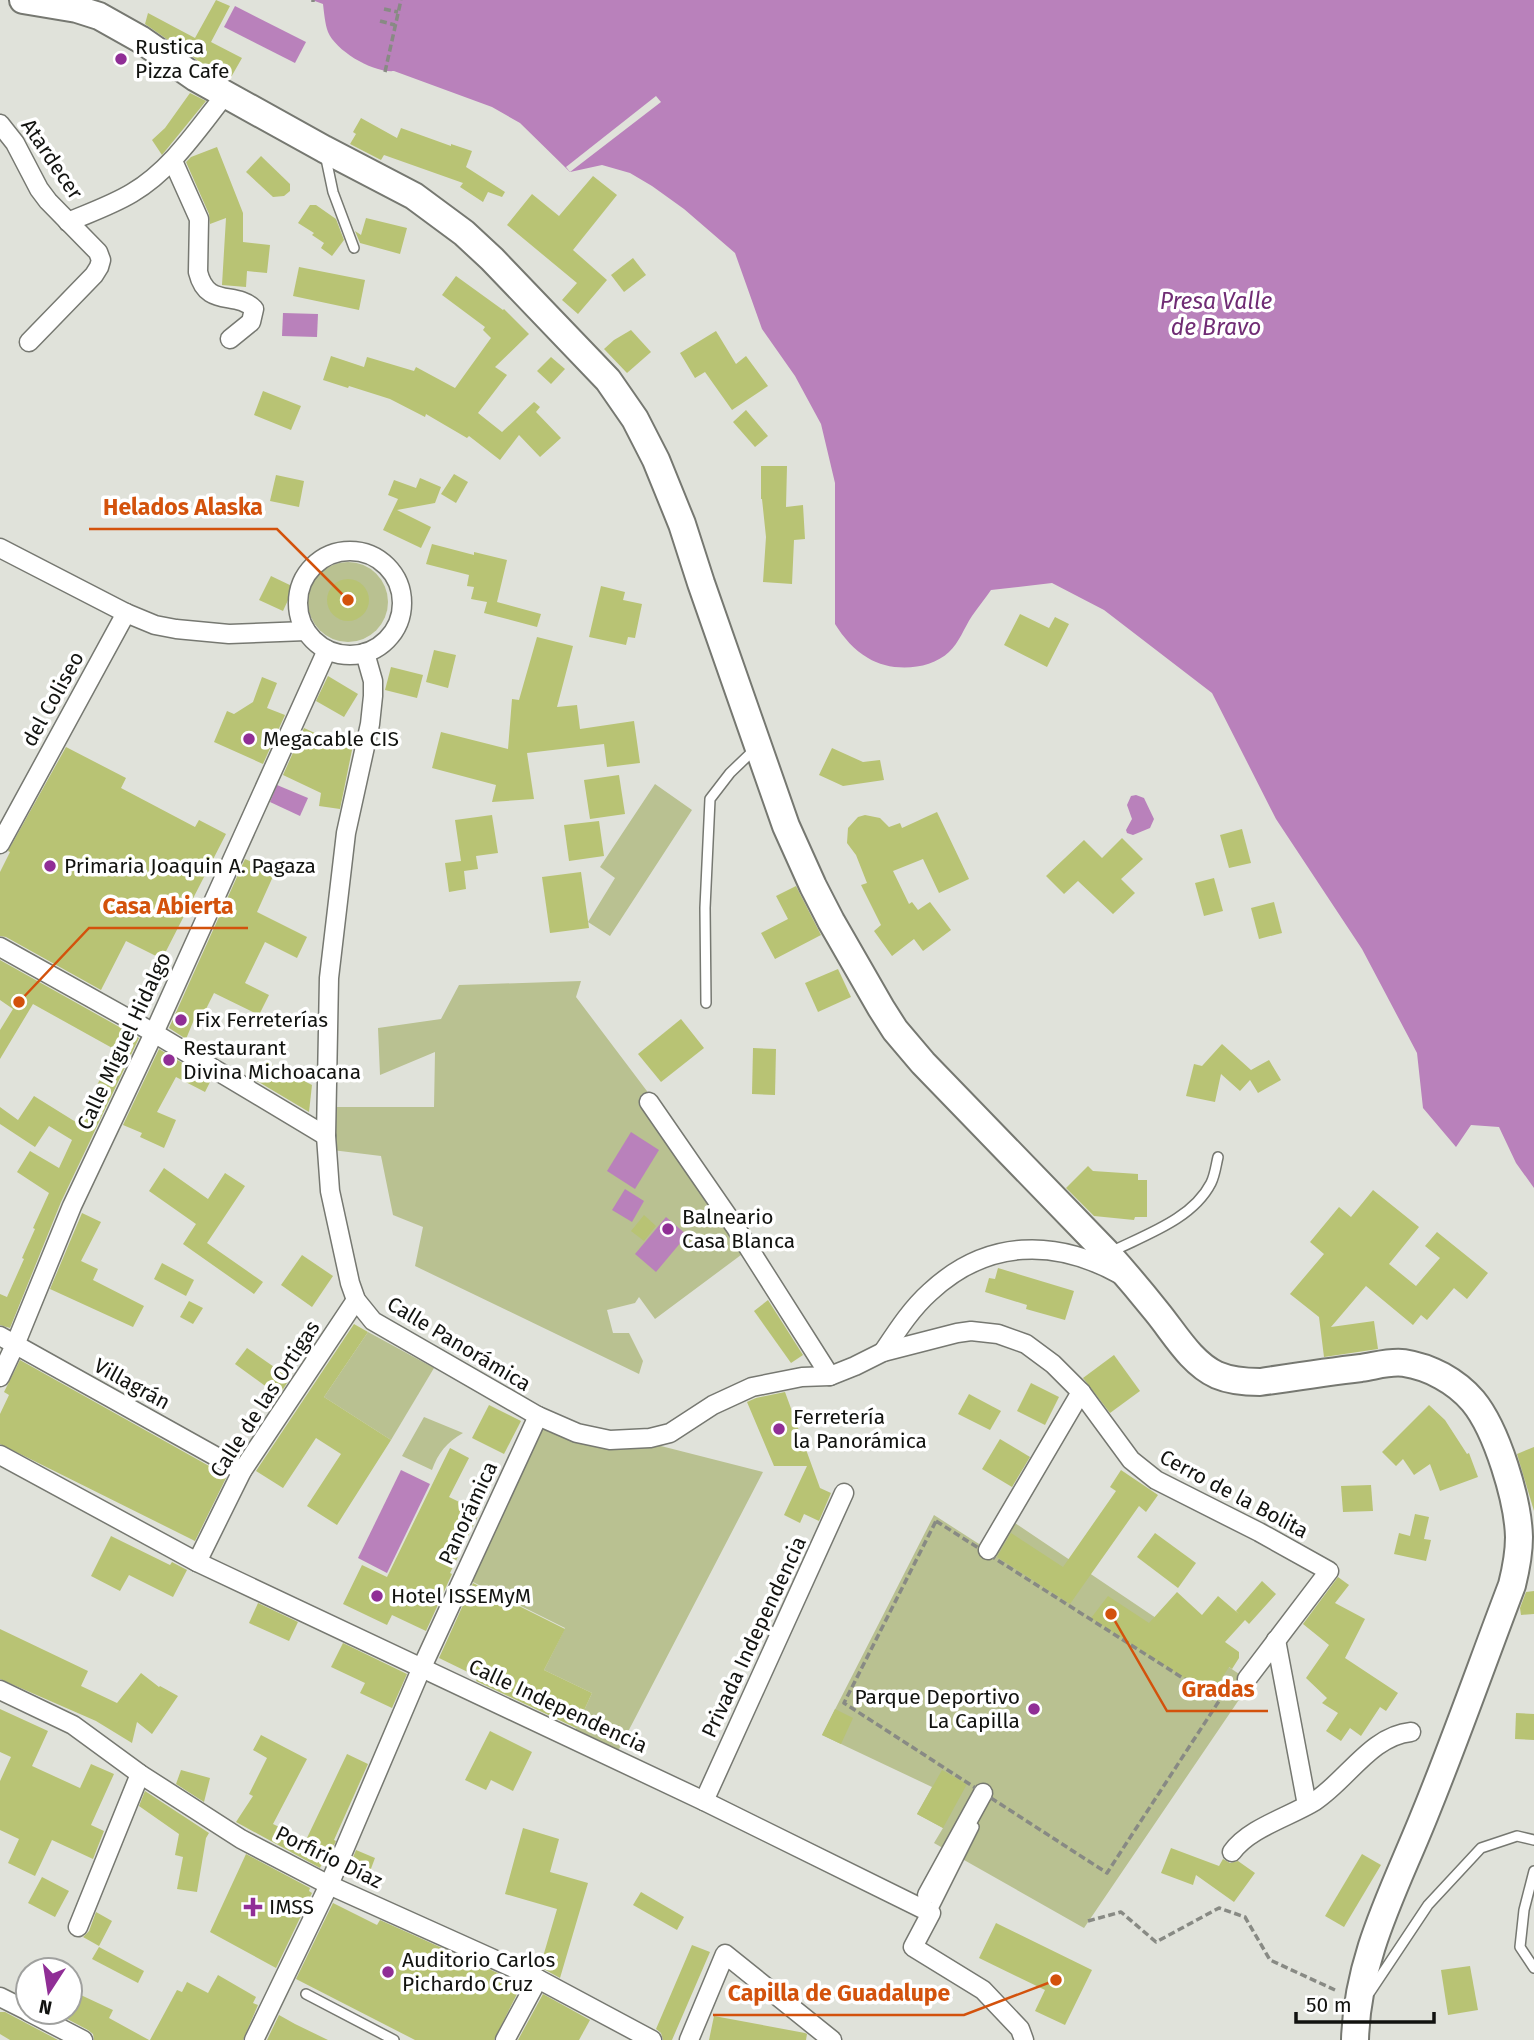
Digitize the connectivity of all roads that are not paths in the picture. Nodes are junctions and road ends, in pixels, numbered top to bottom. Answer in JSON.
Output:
{"nodes":[{"id":1,"x":23,"y":0,"type":"edge"},
{"id":2,"x":225,"y":95,"type":"junction"},
{"id":3,"x":0,"y":124,"type":"edge"},
{"id":4,"x":324,"y":149,"type":"junction"},
{"id":5,"x":173,"y":161,"type":"junction"},
{"id":6,"x":68,"y":222,"type":"junction"},
{"id":7,"x":354,"y":248,"type":"dead end"},
{"id":8,"x":230,"y":339,"type":"dead end"},
{"id":9,"x":29,"y":342,"type":"dead end"},
{"id":10,"x":0,"y":548,"type":"edge"},
{"id":11,"x":126,"y":613,"type":"junction"},
{"id":12,"x":306,"y":631,"type":"junction"},
{"id":13,"x":327,"y":650,"type":"junction"},
{"id":14,"x":365,"y":653,"type":"junction"},
{"id":15,"x":759,"y":746,"type":"junction"},
{"id":16,"x":0,"y":844,"type":"edge"},
{"id":17,"x":0,"y":947,"type":"edge"},
{"id":18,"x":706,"y":1003,"type":"dead end"},
{"id":19,"x":154,"y":1033,"type":"junction"},
{"id":20,"x":649,"y":1102,"type":"dead end"},
{"id":21,"x":326,"y":1136,"type":"junction"},
{"id":22,"x":1218,"y":1157,"type":"dead end"},
{"id":23,"x":1108,"y":1254,"type":"junction"},
{"id":24,"x":1133,"y":1282,"type":"junction"},
{"id":25,"x":356,"y":1300,"type":"junction"},
{"id":26,"x":8,"y":1340,"type":"edge"},
{"id":27,"x":883,"y":1352,"type":"junction"},
{"id":28,"x":830,"y":1376,"type":"junction"},
{"id":29,"x":0,"y":1377,"type":"edge"},
{"id":30,"x":1081,"y":1392,"type":"junction"},
{"id":31,"x":538,"y":1416,"type":"junction"},
{"id":32,"x":0,"y":1455,"type":"edge"},
{"id":33,"x":242,"y":1471,"type":"junction"},
{"id":34,"x":844,"y":1493,"type":"dead end"},
{"id":35,"x":988,"y":1550,"type":"dead end"},
{"id":36,"x":197,"y":1562,"type":"junction"},
{"id":37,"x":1276,"y":1640,"type":"junction"},
{"id":38,"x":422,"y":1667,"type":"junction"},
{"id":39,"x":1247,"y":1679,"type":"dead end"},
{"id":40,"x":0,"y":1690,"type":"edge"},
{"id":41,"x":1411,"y":1732,"type":"dead end"},
{"id":42,"x":140,"y":1774,"type":"junction"},
{"id":43,"x":986,"y":1795,"type":"joint"},
{"id":44,"x":704,"y":1801,"type":"junction"},
{"id":45,"x":1307,"y":1805,"type":"junction"},
{"id":46,"x":1534,"y":1840,"type":"edge"},
{"id":47,"x":1232,"y":1853,"type":"dead end"},
{"id":48,"x":1534,"y":1871,"type":"edge"},
{"id":49,"x":329,"y":1885,"type":"junction"},
{"id":50,"x":927,"y":1895,"type":"dead end"},
{"id":51,"x":931,"y":1913,"type":"junction"},
{"id":52,"x":78,"y":1927,"type":"dead end"},
{"id":53,"x":1534,"y":1968,"type":"edge"},
{"id":54,"x":538,"y":1979,"type":"junction"},
{"id":55,"x":306,"y":1994,"type":"dead end"},
{"id":56,"x":1357,"y":2011,"type":"junction"},
{"id":57,"x":56,"y":2026,"type":"edge"},
{"id":58,"x":376,"y":2036,"type":"edge"},
{"id":59,"x":83,"y":2040,"type":"edge"},
{"id":60,"x":254,"y":2040,"type":"edge"},
{"id":61,"x":394,"y":2040,"type":"edge"},
{"id":62,"x":505,"y":2040,"type":"edge"},
{"id":63,"x":652,"y":2040,"type":"edge"},
{"id":64,"x":689,"y":2040,"type":"edge"},
{"id":65,"x":832,"y":2040,"type":"edge"},
{"id":66,"x":1024,"y":2040,"type":"edge"},
{"id":67,"x":1355,"y":2040,"type":"edge"}],
"edges":[{"from":1,"to":2,"type":"main road"},
{"from":2,"to":4,"type":"main road"},
{"from":2,"to":5,"type":"street","name":"Atardecer"},
{"from":3,"to":6,"type":"street","name":"Atardecer"},
{"from":4,"to":7,"type":"lane"},
{"from":4,"to":15,"type":"main road"},
{"from":5,"to":6,"type":"street","name":"Atardecer"},
{"from":5,"to":8,"type":"street"},
{"from":6,"to":9,"type":"street"},
{"from":10,"to":11,"type":"street"},
{"from":11,"to":12,"type":"street"},
{"from":11,"to":16,"type":"street","name":"del Coliseo"},
{"from":12,"to":13,"type":"street"},
{"from":12,"to":14,"type":"street"},
{"from":13,"to":14,"type":"street"},
{"from":13,"to":19,"type":"street","name":"Calle Miguel Hidalgo"},
{"from":14,"to":21,"type":"street","name":"Calle Panorámica"},
{"from":15,"to":18,"type":"lane"},
{"from":15,"to":23,"type":"main road"},
{"from":17,"to":19,"type":"street"},
{"from":19,"to":21,"type":"street"},
{"from":19,"to":26,"type":"street","name":"Calle Miguel Hidalgo"},
{"from":20,"to":28,"type":"street"},
{"from":21,"to":25,"type":"street","name":"Calle Panorámica"},
{"from":22,"to":23,"type":"lane"},
{"from":23,"to":24,"type":"main road"},
{"from":24,"to":27,"type":"street"},
{"from":24,"to":56,"type":"main road"},
{"from":25,"to":31,"type":"street","name":"Calle Panorámica"},
{"from":25,"to":33,"type":"street","name":"Calle de las Ortigas"},
{"from":26,"to":29,"type":"street","name":"Calle Miguel Hidalgo"},
{"from":26,"to":33,"type":"street","name":"Villagrán"},
{"from":27,"to":28,"type":"street","name":"Calle Panorámica"},
{"from":27,"to":30,"type":"street","name":"Cerro de la Bolita"},
{"from":28,"to":31,"type":"street","name":"Calle Panorámica"},
{"from":30,"to":35,"type":"street"},
{"from":30,"to":37,"type":"street","name":"Cerro de la Bolita"},
{"from":31,"to":38,"type":"street","name":"Panorámica"},
{"from":32,"to":36,"type":"street","name":"Calle Independencia"},
{"from":33,"to":36,"type":"street","name":"Calle de las Ortigas"},
{"from":34,"to":44,"type":"street","name":"Privada Independencia"},
{"from":36,"to":38,"type":"street","name":"Calle Independencia"},
{"from":37,"to":39,"type":"street"},
{"from":37,"to":45,"type":"street"},
{"from":38,"to":44,"type":"street","name":"Calle Independencia"},
{"from":38,"to":49,"type":"street","name":"Panorámica"},
{"from":40,"to":42,"type":"street","name":"Porfirio Díaz"},
{"from":41,"to":45,"type":"street"},
{"from":42,"to":49,"type":"street","name":"Porfirio Díaz"},
{"from":42,"to":52,"type":"street"},
{"from":43,"to":50,"type":"street"},
{"from":43,"to":51,"type":"lane"},
{"from":44,"to":51,"type":"street","name":"Calle Independencia"},
{"from":45,"to":47,"type":"street"},
{"from":46,"to":56,"type":"lane"},
{"from":48,"to":53,"type":"lane"},
{"from":49,"to":54,"type":"street","name":"Porfirio Díaz"},
{"from":49,"to":60,"type":"street","name":"Panorámica"},
{"from":51,"to":66,"type":"street"},
{"from":54,"to":62,"type":"street"},
{"from":54,"to":63,"type":"street","name":"Porfirio Díaz"},
{"from":55,"to":58,"type":"lane"},
{"from":56,"to":67,"type":"main road"},
{"from":57,"to":59,"type":"street"},
{"from":58,"to":61,"type":"lane"},
{"from":64,"to":65,"type":"street"}]}
